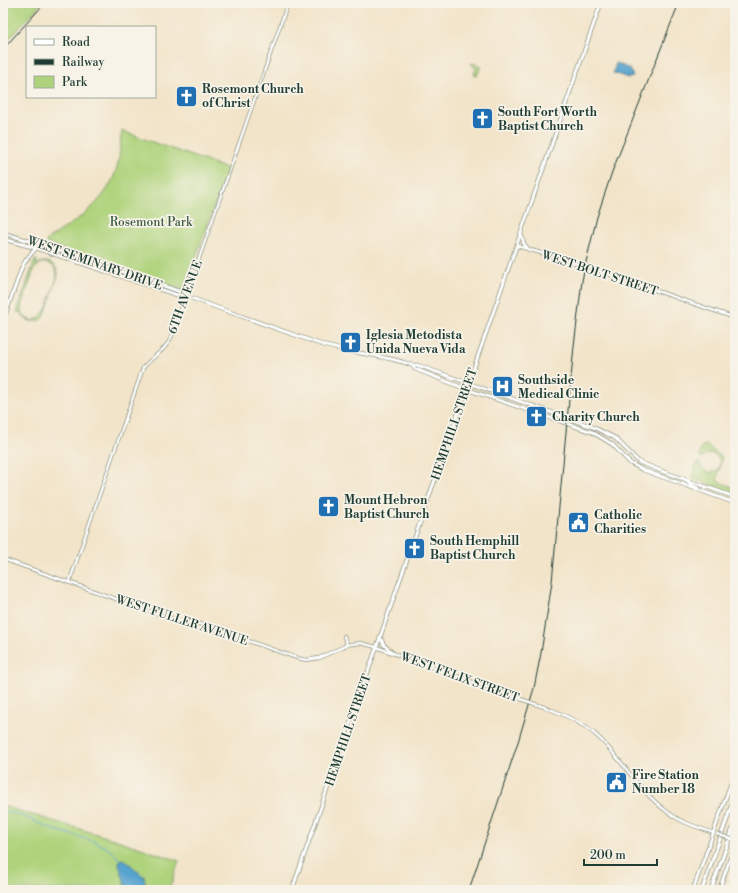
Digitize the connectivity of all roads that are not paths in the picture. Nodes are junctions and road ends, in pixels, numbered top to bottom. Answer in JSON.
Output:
{"nodes":[{"id":1,"x":288,"y":3,"type":"edge"},
{"id":2,"x":601,"y":3,"type":"edge"},
{"id":3,"x":3,"y":233,"type":"edge"},
{"id":4,"x":521,"y":234,"type":"junction"},
{"id":5,"x":3,"y":239,"type":"edge"},
{"id":6,"x":40,"y":244,"type":"junction"},
{"id":7,"x":516,"y":246,"type":"junction"},
{"id":8,"x":36,"y":248,"type":"junction"},
{"id":9,"x":529,"y":250,"type":"junction"},
{"id":10,"x":77,"y":256,"type":"junction"},
{"id":11,"x":76,"y":261,"type":"junction"},
{"id":12,"x":132,"y":275,"type":"junction"},
{"id":13,"x":131,"y":279,"type":"junction"},
{"id":14,"x":186,"y":296,"type":"junction"},
{"id":15,"x":735,"y":318,"type":"edge"},
{"id":16,"x":3,"y":321,"type":"edge"},
{"id":17,"x":412,"y":366,"type":"junction"},
{"id":18,"x":468,"y":384,"type":"junction"},
{"id":19,"x":466,"y":389,"type":"junction"},
{"id":20,"x":517,"y":400,"type":"junction"},
{"id":21,"x":514,"y":405,"type":"junction"},
{"id":22,"x":664,"y":472,"type":"junction"},
{"id":23,"x":651,"y":474,"type":"junction"},
{"id":24,"x":671,"y":480,"type":"junction"},
{"id":25,"x":688,"y":480,"type":"junction"},
{"id":26,"x":705,"y":492,"type":"junction"},
{"id":27,"x":735,"y":497,"type":"edge"},
{"id":28,"x":735,"y":503,"type":"edge"},
{"id":29,"x":3,"y":559,"type":"edge"},
{"id":30,"x":69,"y":583,"type":"junction"},
{"id":31,"x":344,"y":636,"type":"dead end"},
{"id":32,"x":380,"y":637,"type":"junction"},
{"id":33,"x":361,"y":643,"type":"joint"},
{"id":34,"x":347,"y":645,"type":"junction"},
{"id":35,"x":376,"y":647,"type":"junction"},
{"id":36,"x":393,"y":653,"type":"junction"},
{"id":37,"x":735,"y":772,"type":"edge"},
{"id":38,"x":735,"y":783,"type":"edge"},
{"id":39,"x":734,"y":797,"type":"edge"},
{"id":40,"x":735,"y":823,"type":"edge"},
{"id":41,"x":716,"y":833,"type":"junction"},
{"id":42,"x":735,"y":840,"type":"edge"},
{"id":43,"x":735,"y":845,"type":"edge"},
{"id":44,"x":292,"y":890,"type":"edge"},
{"id":45,"x":693,"y":890,"type":"edge"},
{"id":46,"x":702,"y":890,"type":"edge"},
{"id":47,"x":711,"y":890,"type":"edge"},
{"id":48,"x":719,"y":890,"type":"edge"}],
"edges":[{"from":1,"to":14,"type":"street","name":"6TH AVENUE"},
{"from":2,"to":4,"type":"main road","name":"HEMPHILL STREET"},
{"from":3,"to":6,"type":"main road","name":"WEST SEMINARY DRIVE"},
{"from":4,"to":7,"type":"main road","name":"HEMPHILL STREET"},
{"from":4,"to":9,"type":"main road"},
{"from":5,"to":8,"type":"main road","name":"WEST SEMINARY DRIVE"},
{"from":6,"to":8,"type":"main road"},
{"from":6,"to":10,"type":"main road","name":"WEST SEMINARY DRIVE"},
{"from":7,"to":9,"type":"street","name":"WEST BOLT STREET"},
{"from":7,"to":18,"type":"main road","name":"HEMPHILL STREET"},
{"from":8,"to":11,"type":"main road","name":"WEST SEMINARY DRIVE"},
{"from":8,"to":16,"type":"main road"},
{"from":9,"to":15,"type":"street","name":"WEST BOLT STREET"},
{"from":10,"to":11,"type":"main road"},
{"from":10,"to":12,"type":"main road","name":"WEST SEMINARY DRIVE"},
{"from":11,"to":13,"type":"main road","name":"WEST SEMINARY DRIVE"},
{"from":12,"to":13,"type":"main road"},
{"from":12,"to":14,"type":"main road","name":"WEST SEMINARY DRIVE"},
{"from":13,"to":14,"type":"main road","name":"WEST SEMINARY DRIVE"},
{"from":14,"to":17,"type":"main road","name":"WEST SEMINARY DRIVE"},
{"from":14,"to":30,"type":"street","name":"6TH AVENUE"},
{"from":17,"to":18,"type":"main road","name":"WEST SEMINARY DRIVE"},
{"from":17,"to":19,"type":"main road","name":"WEST SEMINARY DRIVE"},
{"from":18,"to":19,"type":"main road","name":"HEMPHILL STREET"},
{"from":18,"to":20,"type":"main road","name":"WEST SEMINARY DRIVE"},
{"from":19,"to":21,"type":"main road","name":"WEST SEMINARY DRIVE"},
{"from":19,"to":32,"type":"main road","name":"HEMPHILL STREET"},
{"from":20,"to":21,"type":"main road"},
{"from":20,"to":22,"type":"main road","name":"WEST SEMINARY DRIVE"},
{"from":21,"to":23,"type":"main road","name":"WEST SEMINARY DRIVE"},
{"from":22,"to":23,"type":"main road"},
{"from":22,"to":25,"type":"main road","name":"WEST SEMINARY DRIVE"},
{"from":23,"to":24,"type":"main road","name":"WEST SEMINARY DRIVE"},
{"from":24,"to":25,"type":"main road"},
{"from":24,"to":26,"type":"main road"},
{"from":25,"to":26,"type":"main road"},
{"from":25,"to":27,"type":"main road","name":"WEST SEMINARY DRIVE"},
{"from":26,"to":28,"type":"main road"},
{"from":29,"to":30,"type":"street","name":"WEST FULLER AVENUE"},
{"from":30,"to":34,"type":"street","name":"WEST FULLER AVENUE"},
{"from":31,"to":34,"type":"street"},
{"from":32,"to":35,"type":"main road","name":"HEMPHILL STREET"},
{"from":32,"to":36,"type":"main road"},
{"from":33,"to":34,"type":"street","name":"WEST FULLER AVENUE"},
{"from":33,"to":35,"type":"street","name":"WEST FELIX STREET"},
{"from":35,"to":36,"type":"street","name":"WEST FELIX STREET"},
{"from":35,"to":44,"type":"main road","name":"HEMPHILL STREET"},
{"from":36,"to":41,"type":"street","name":"WEST FELIX STREET","bridge":true},
{"from":37,"to":41,"type":"main road"},
{"from":38,"to":39,"type":"highway"},
{"from":39,"to":46,"type":"highway"},
{"from":40,"to":47,"type":"highway"},
{"from":41,"to":42,"type":"street","name":"WEST FELIX STREET","bridge":true},
{"from":41,"to":45,"type":"main road"},
{"from":43,"to":48,"type":"main road"}]}
